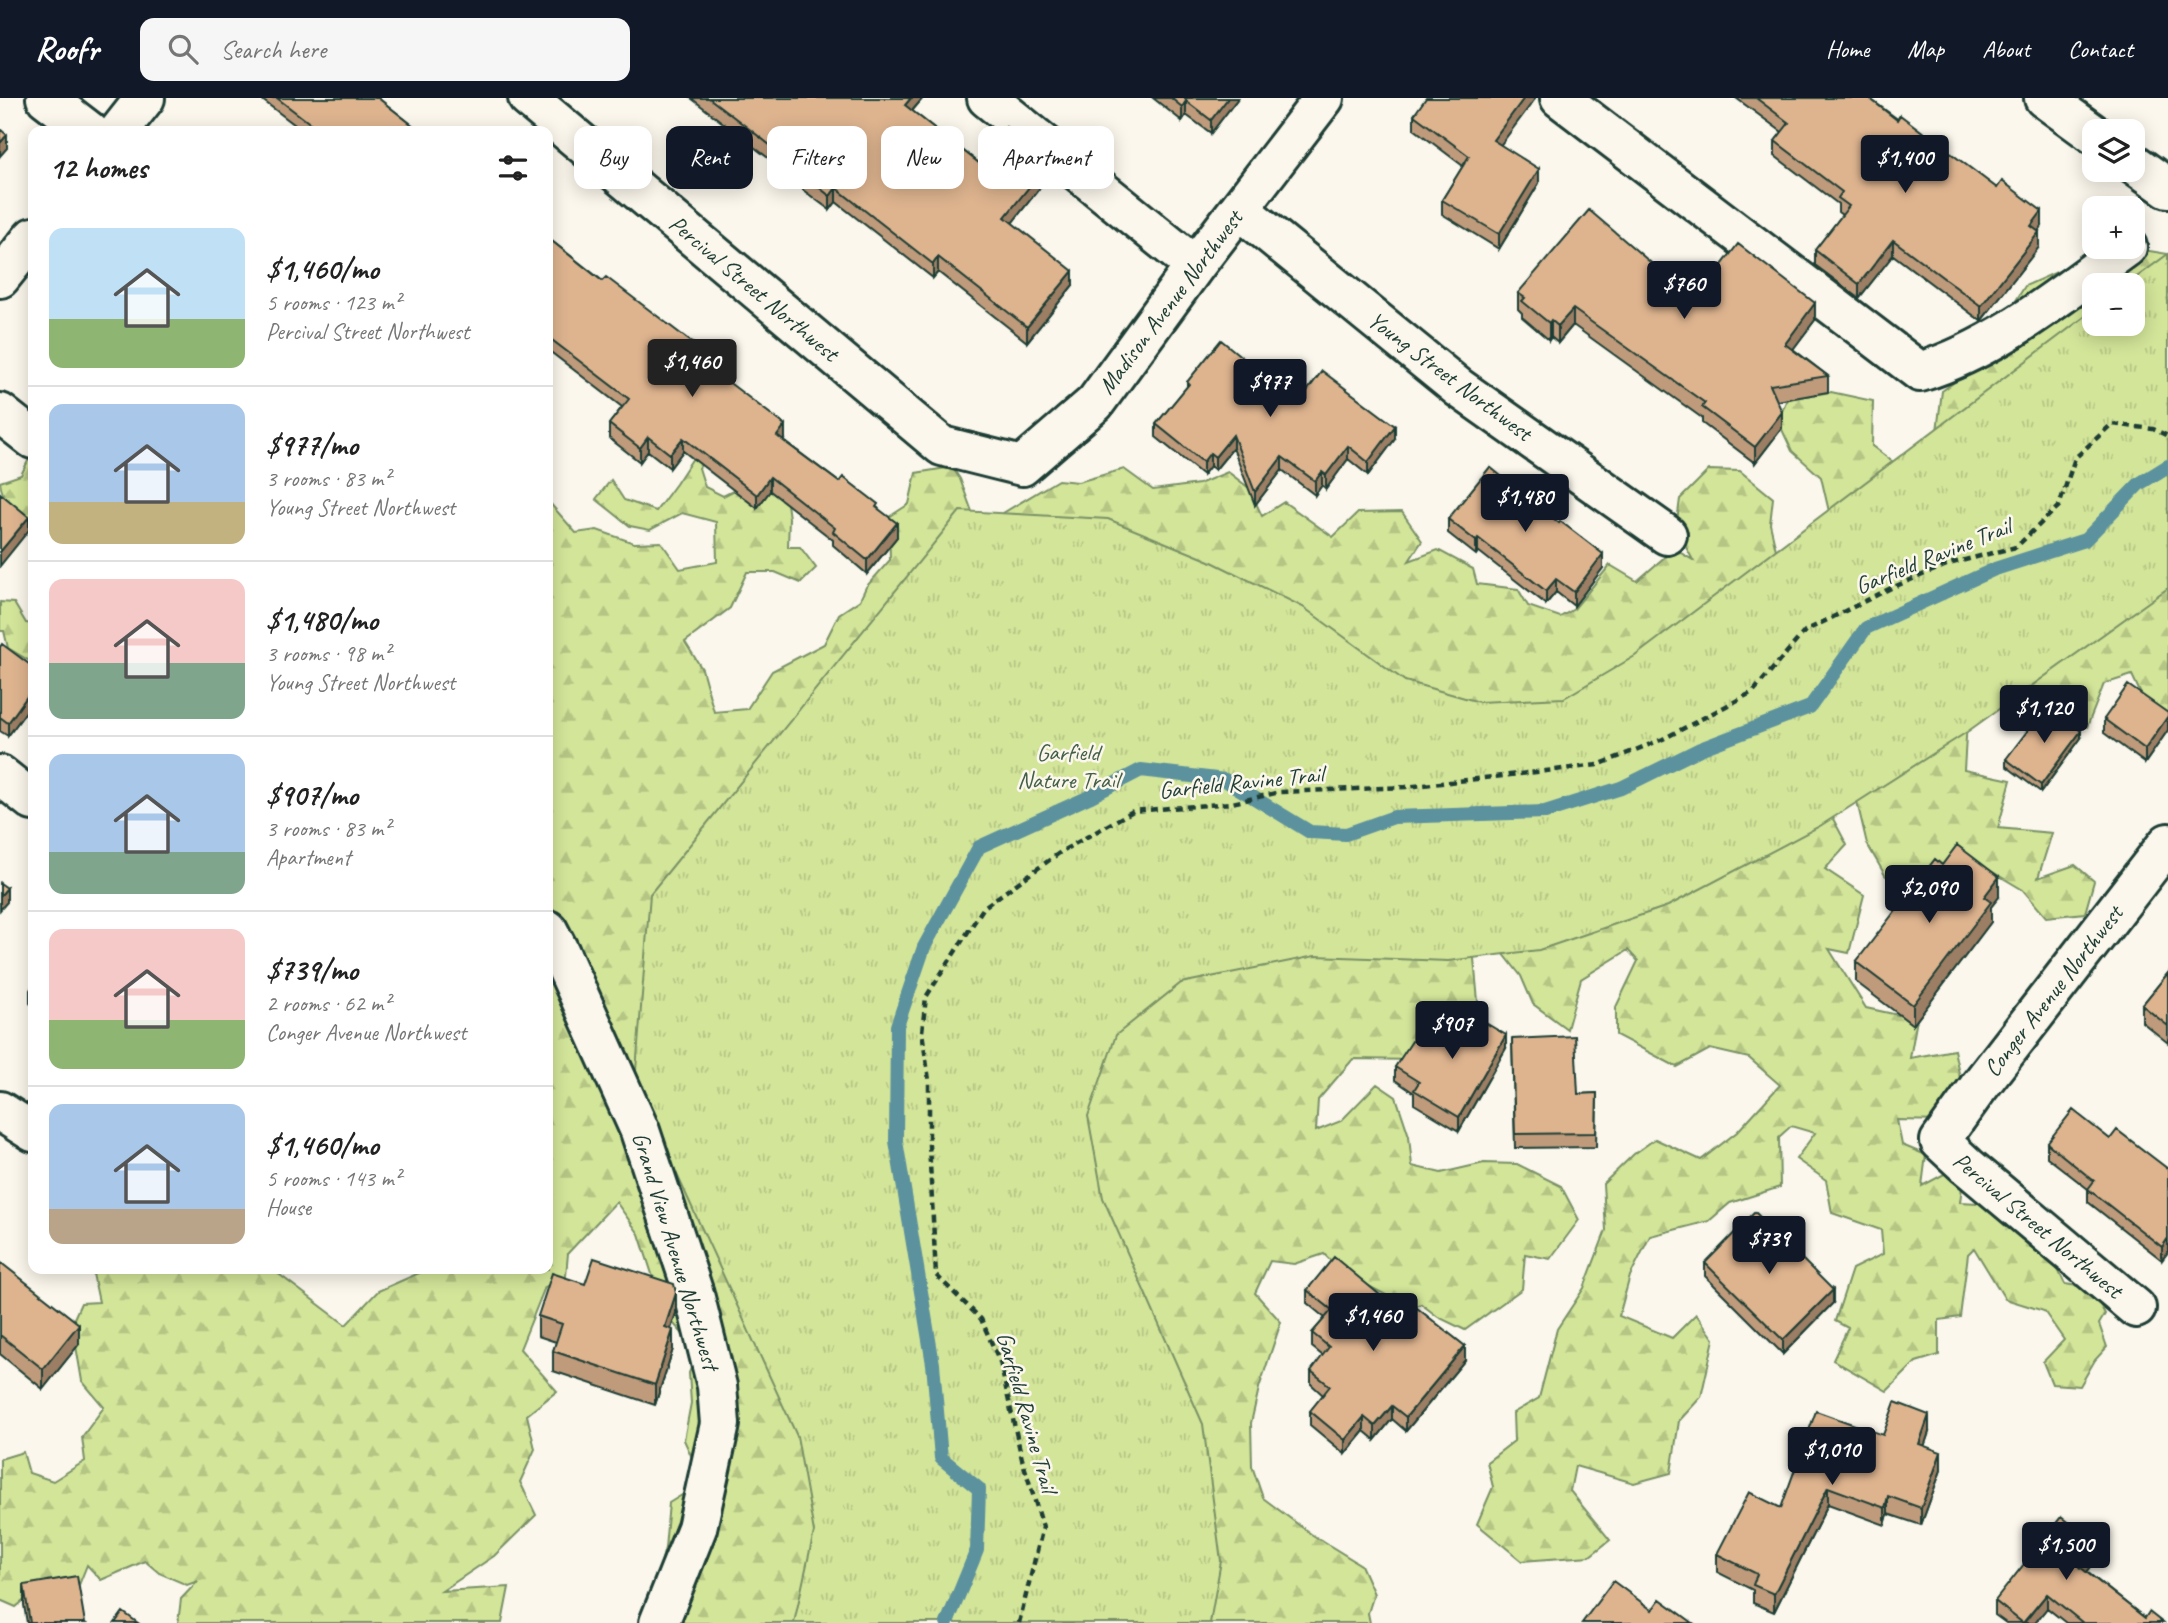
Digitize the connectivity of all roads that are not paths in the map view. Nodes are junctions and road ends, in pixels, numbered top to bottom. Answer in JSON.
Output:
{"nodes":[{"id":1,"x":46,"y":98,"type":"edge"},
{"id":2,"x":145,"y":98,"type":"edge"},
{"id":3,"x":528,"y":98,"type":"edge"},
{"id":4,"x":988,"y":98,"type":"edge"},
{"id":5,"x":1324,"y":98,"type":"edge"},
{"id":6,"x":1560,"y":98,"type":"edge"},
{"id":7,"x":2044,"y":98,"type":"edge"},
{"id":8,"x":82,"y":126,"type":"edge"},
{"id":9,"x":123,"y":126,"type":"edge"},
{"id":10,"x":2082,"y":126,"type":"edge"},
{"id":11,"x":2145,"y":172,"type":"edge"},
{"id":12,"x":2168,"y":188,"type":"edge"},
{"id":13,"x":1239,"y":209,"type":"junction"},
{"id":14,"x":28,"y":243,"type":"edge"},
{"id":15,"x":2111,"y":259,"type":"edge"},
{"id":16,"x":1195,"y":266,"type":"junction"},
{"id":17,"x":0,"y":278,"type":"edge"},
{"id":18,"x":0,"y":413,"type":"edge"},
{"id":19,"x":28,"y":435,"type":"edge"},
{"id":20,"x":990,"y":458,"type":"joint"},
{"id":21,"x":1667,"y":535,"type":"dead end"},
{"id":22,"x":0,"y":775,"type":"edge"},
{"id":23,"x":28,"y":797,"type":"edge"},
{"id":24,"x":2168,"y":843,"type":"edge"},
{"id":25,"x":553,"y":940,"type":"edge"},
{"id":26,"x":0,"y":1111,"type":"edge"},
{"id":27,"x":28,"y":1129,"type":"edge"},
{"id":28,"x":1940,"y":1141,"type":"joint"},
{"id":29,"x":2136,"y":1308,"type":"dead end"},
{"id":30,"x":659,"y":1623,"type":"edge"}],
"edges":[{"from":1,"to":8,"type":"street"},
{"from":2,"to":9,"type":"street"},
{"from":3,"to":20,"type":"street","name":"Percival Street Northwest"},
{"from":4,"to":16,"type":"street"},
{"from":5,"to":13,"type":"street","name":"Madison Avenue Northwest"},
{"from":6,"to":15,"type":"street"},
{"from":7,"to":10,"type":"street"},
{"from":11,"to":12,"type":"street"},
{"from":13,"to":16,"type":"street","name":"Madison Avenue Northwest"},
{"from":13,"to":21,"type":"street","name":"Young Street Northwest"},
{"from":14,"to":17,"type":"street"},
{"from":16,"to":20,"type":"street","name":"Madison Avenue Northwest"},
{"from":18,"to":19,"type":"street"},
{"from":22,"to":23,"type":"street"},
{"from":24,"to":28,"type":"street","name":"Conger Avenue Northwest"},
{"from":25,"to":30,"type":"street","name":"Grand View Avenue Northwest"},
{"from":26,"to":27,"type":"street"},
{"from":28,"to":29,"type":"street","name":"Percival Street Northwest"}]}
